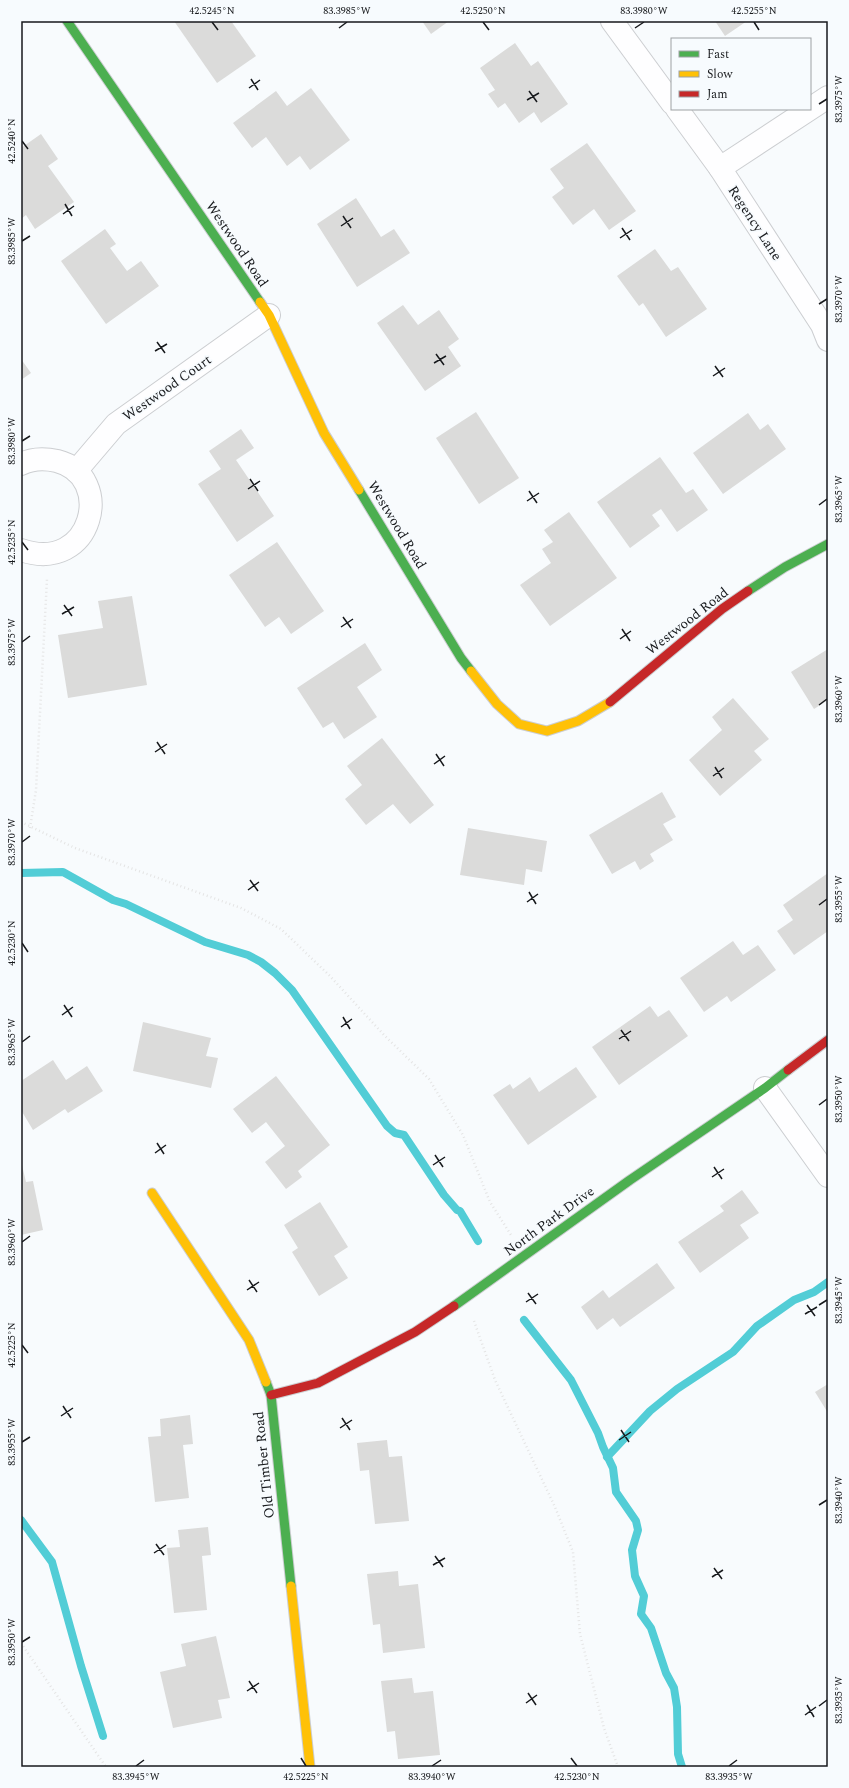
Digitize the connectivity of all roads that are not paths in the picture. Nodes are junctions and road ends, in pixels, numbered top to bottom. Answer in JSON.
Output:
{"nodes":[{"id":1,"x":67,"y":21,"type":"edge"},
{"id":2,"x":612,"y":21,"type":"edge"},
{"id":3,"x":828,"y":97,"type":"edge"},
{"id":4,"x":671,"y":102,"type":"edge"},
{"id":5,"x":811,"y":108,"type":"edge"},
{"id":6,"x":678,"y":110,"type":"edge"},
{"id":7,"x":808,"y":110,"type":"edge"},
{"id":8,"x":720,"y":168,"type":"junction"},
{"id":9,"x":269,"y":315,"type":"junction"},
{"id":10,"x":828,"y":340,"type":"edge"},
{"id":11,"x":21,"y":464,"type":"edge"},
{"id":12,"x":76,"y":471,"type":"junction"},
{"id":13,"x":828,"y":544,"type":"edge"},
{"id":14,"x":21,"y":550,"type":"edge"},
{"id":15,"x":828,"y":1040,"type":"edge"},
{"id":16,"x":765,"y":1088,"type":"junction"},
{"id":17,"x":828,"y":1176,"type":"edge"},
{"id":18,"x":152,"y":1193,"type":"dead end"},
{"id":19,"x":271,"y":1396,"type":"junction"},
{"id":20,"x":310,"y":1767,"type":"edge"}],
"edges":[{"from":1,"to":9,"type":"street","name":"Westwood Road"},
{"from":2,"to":4,"type":"street"},
{"from":3,"to":5,"type":"street"},
{"from":6,"to":8,"type":"street","name":"Regency Lane"},
{"from":7,"to":8,"type":"street"},
{"from":8,"to":10,"type":"street","name":"Regency Lane"},
{"from":9,"to":12,"type":"street","name":"Westwood Court"},
{"from":9,"to":13,"type":"street","name":"Westwood Road"},
{"from":11,"to":12,"type":"street"},
{"from":12,"to":14,"type":"street"},
{"from":15,"to":16,"type":"street","name":"North Park Drive"},
{"from":16,"to":17,"type":"street"},
{"from":16,"to":19,"type":"street","name":"North Park Drive"},
{"from":18,"to":19,"type":"street","name":"Old Timber Road"},
{"from":19,"to":20,"type":"street","name":"Old Timber Road"}]}
